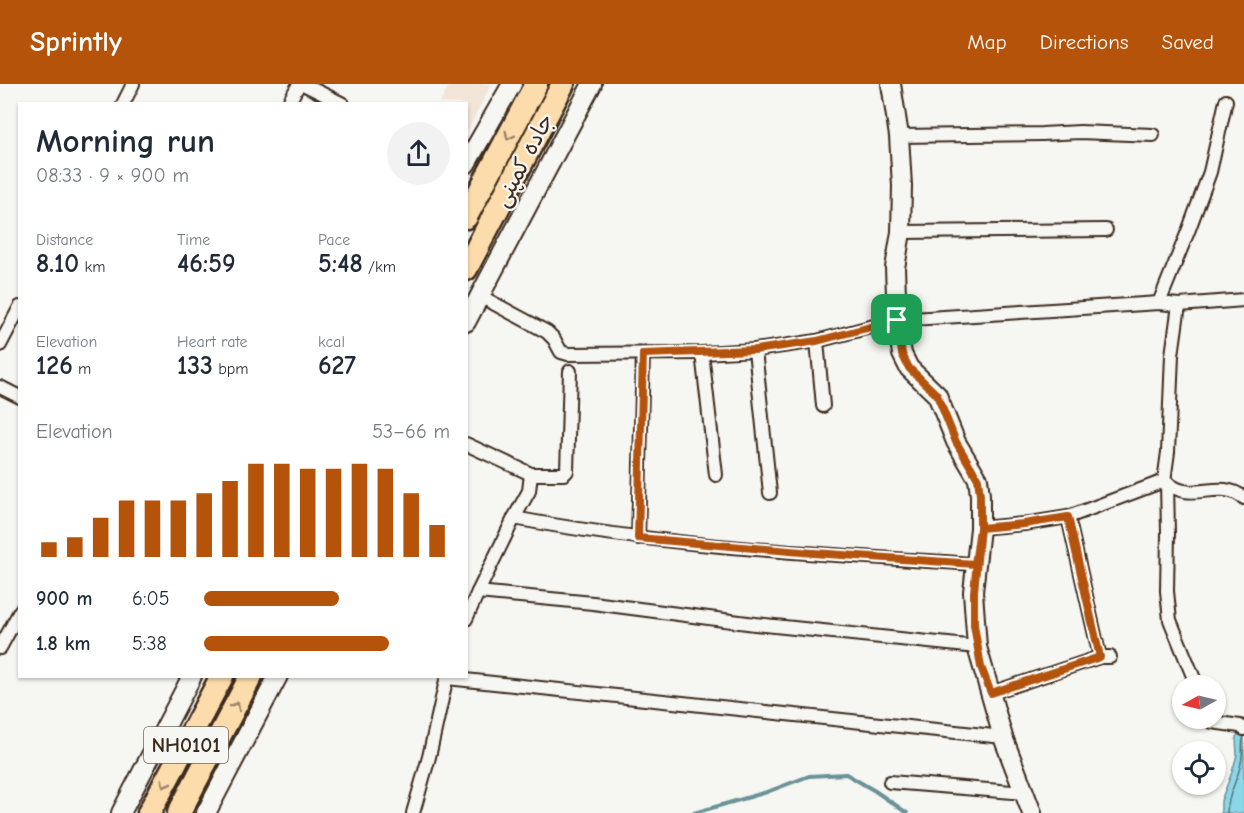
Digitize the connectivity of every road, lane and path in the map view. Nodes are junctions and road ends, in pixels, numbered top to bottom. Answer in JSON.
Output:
{"nodes":[{"id":1,"x":133,"y":84,"type":"edge"},
{"id":2,"x":301,"y":84,"type":"edge"},
{"id":3,"x":512,"y":84,"type":"edge"},
{"id":4,"x":536,"y":84,"type":"edge"},
{"id":5,"x":563,"y":84,"type":"edge"},
{"id":6,"x":592,"y":84,"type":"edge"},
{"id":7,"x":891,"y":84,"type":"edge"},
{"id":8,"x":1226,"y":101,"type":"dead end"},
{"id":9,"x":124,"y":102,"type":"edge"},
{"id":10,"x":289,"y":102,"type":"edge"},
{"id":11,"x":339,"y":102,"type":"edge"},
{"id":12,"x":1153,"y":135,"type":"dead end"},
{"id":13,"x":899,"y":136,"type":"junction"},
{"id":14,"x":468,"y":161,"type":"edge"},
{"id":15,"x":468,"y":213,"type":"edge"},
{"id":16,"x":1106,"y":230,"type":"dead end"},
{"id":17,"x":901,"y":232,"type":"junction"},
{"id":18,"x":468,"y":265,"type":"edge"},
{"id":19,"x":480,"y":296,"type":"junction"},
{"id":20,"x":1244,"y":300,"type":"edge"},
{"id":21,"x":1159,"y":303,"type":"junction"},
{"id":22,"x":1179,"y":304,"type":"junction"},
{"id":23,"x":18,"y":311,"type":"edge"},
{"id":24,"x":468,"y":318,"type":"edge"},
{"id":25,"x":897,"y":320,"type":"junction"},
{"id":26,"x":817,"y":341,"type":"junction"},
{"id":27,"x":0,"y":345,"type":"edge"},
{"id":28,"x":755,"y":350,"type":"junction"},
{"id":29,"x":702,"y":353,"type":"junction"},
{"id":30,"x":643,"y":354,"type":"junction"},
{"id":31,"x":570,"y":371,"type":"dead end"},
{"id":32,"x":0,"y":387,"type":"edge"},
{"id":33,"x":18,"y":396,"type":"edge"},
{"id":34,"x":823,"y":406,"type":"dead end"},
{"id":35,"x":468,"y":445,"type":"edge"},
{"id":36,"x":531,"y":474,"type":"junction"},
{"id":37,"x":716,"y":475,"type":"dead end"},
{"id":38,"x":1165,"y":481,"type":"junction"},
{"id":39,"x":770,"y":493,"type":"dead end"},
{"id":40,"x":1244,"y":498,"type":"edge"},
{"id":41,"x":1068,"y":517,"type":"junction"},
{"id":42,"x":514,"y":518,"type":"junction"},
{"id":43,"x":980,"y":528,"type":"junction"},
{"id":44,"x":638,"y":538,"type":"junction"},
{"id":45,"x":975,"y":564,"type":"junction"},
{"id":46,"x":478,"y":592,"type":"junction"},
{"id":47,"x":468,"y":614,"type":"edge"},
{"id":48,"x":18,"y":615,"type":"edge"},
{"id":49,"x":976,"y":647,"type":"junction"},
{"id":50,"x":0,"y":648,"type":"edge"},
{"id":51,"x":1192,"y":675,"type":"edge"},
{"id":52,"x":191,"y":678,"type":"edge"},
{"id":53,"x":221,"y":678,"type":"edge"},
{"id":54,"x":250,"y":678,"type":"edge"},
{"id":55,"x":277,"y":678,"type":"edge"},
{"id":56,"x":447,"y":678,"type":"edge"},
{"id":57,"x":456,"y":678,"type":"edge"},
{"id":58,"x":991,"y":693,"type":"junction"},
{"id":59,"x":1226,"y":725,"type":"edge"},
{"id":60,"x":1242,"y":728,"type":"edge"},
{"id":61,"x":1003,"y":737,"type":"junction"},
{"id":62,"x":890,"y":782,"type":"dead end"},
{"id":63,"x":1024,"y":793,"type":"junction"},
{"id":64,"x":121,"y":813,"type":"edge"},
{"id":65,"x":149,"y":813,"type":"edge"},
{"id":66,"x":179,"y":813,"type":"edge"},
{"id":67,"x":206,"y":813,"type":"edge"},
{"id":68,"x":413,"y":813,"type":"edge"},
{"id":69,"x":1032,"y":813,"type":"edge"}],
"edges":[{"from":1,"to":9,"type":"street"},
{"from":2,"to":10,"type":"street"},
{"from":2,"to":11,"type":"street"},
{"from":3,"to":14,"type":"street"},
{"from":4,"to":15,"type":"highway","name":"جاده کمپنی","one_way":true},
{"from":5,"to":18,"type":"highway","name":"جاده کمپنی"},
{"from":6,"to":19,"type":"street"},
{"from":7,"to":13,"type":"street"},
{"from":8,"to":21,"type":"street"},
{"from":12,"to":13,"type":"street"},
{"from":13,"to":17,"type":"street"},
{"from":16,"to":17,"type":"street"},
{"from":17,"to":25,"type":"street"},
{"from":19,"to":24,"type":"street"},
{"from":19,"to":30,"type":"street"},
{"from":20,"to":22,"type":"street"},
{"from":21,"to":22,"type":"street"},
{"from":21,"to":25,"type":"street"},
{"from":22,"to":38,"type":"street"},
{"from":23,"to":27,"type":"street"},
{"from":25,"to":26,"type":"street"},
{"from":25,"to":43,"type":"street"},
{"from":26,"to":28,"type":"street"},
{"from":26,"to":34,"type":"street"},
{"from":28,"to":29,"type":"street"},
{"from":28,"to":39,"type":"street"},
{"from":29,"to":30,"type":"street"},
{"from":29,"to":37,"type":"street"},
{"from":30,"to":44,"type":"street"},
{"from":31,"to":36,"type":"street"},
{"from":32,"to":33,"type":"street"},
{"from":35,"to":36,"type":"street"},
{"from":36,"to":42,"type":"street"},
{"from":38,"to":40,"type":"street"},
{"from":38,"to":41,"type":"street"},
{"from":38,"to":51,"type":"street"},
{"from":41,"to":43,"type":"street"},
{"from":41,"to":58,"type":"street"},
{"from":42,"to":44,"type":"street"},
{"from":42,"to":46,"type":"street"},
{"from":43,"to":45,"type":"street"},
{"from":44,"to":45,"type":"street"},
{"from":45,"to":49,"type":"street"},
{"from":46,"to":47,"type":"street"},
{"from":46,"to":49,"type":"street"},
{"from":48,"to":50,"type":"street"},
{"from":49,"to":58,"type":"street"},
{"from":52,"to":64,"type":"street"},
{"from":53,"to":65,"type":"highway","number":"NH0101","one_way":true},
{"from":66,"to":54,"type":"highway","number":"NH0101","one_way":true},
{"from":55,"to":67,"type":"street"},
{"from":56,"to":68,"type":"street"},
{"from":57,"to":61,"type":"street"},
{"from":58,"to":61,"type":"street"},
{"from":59,"to":60,"type":"street"},
{"from":61,"to":63,"type":"street"},
{"from":62,"to":63,"type":"street"},
{"from":63,"to":69,"type":"street"}]}
